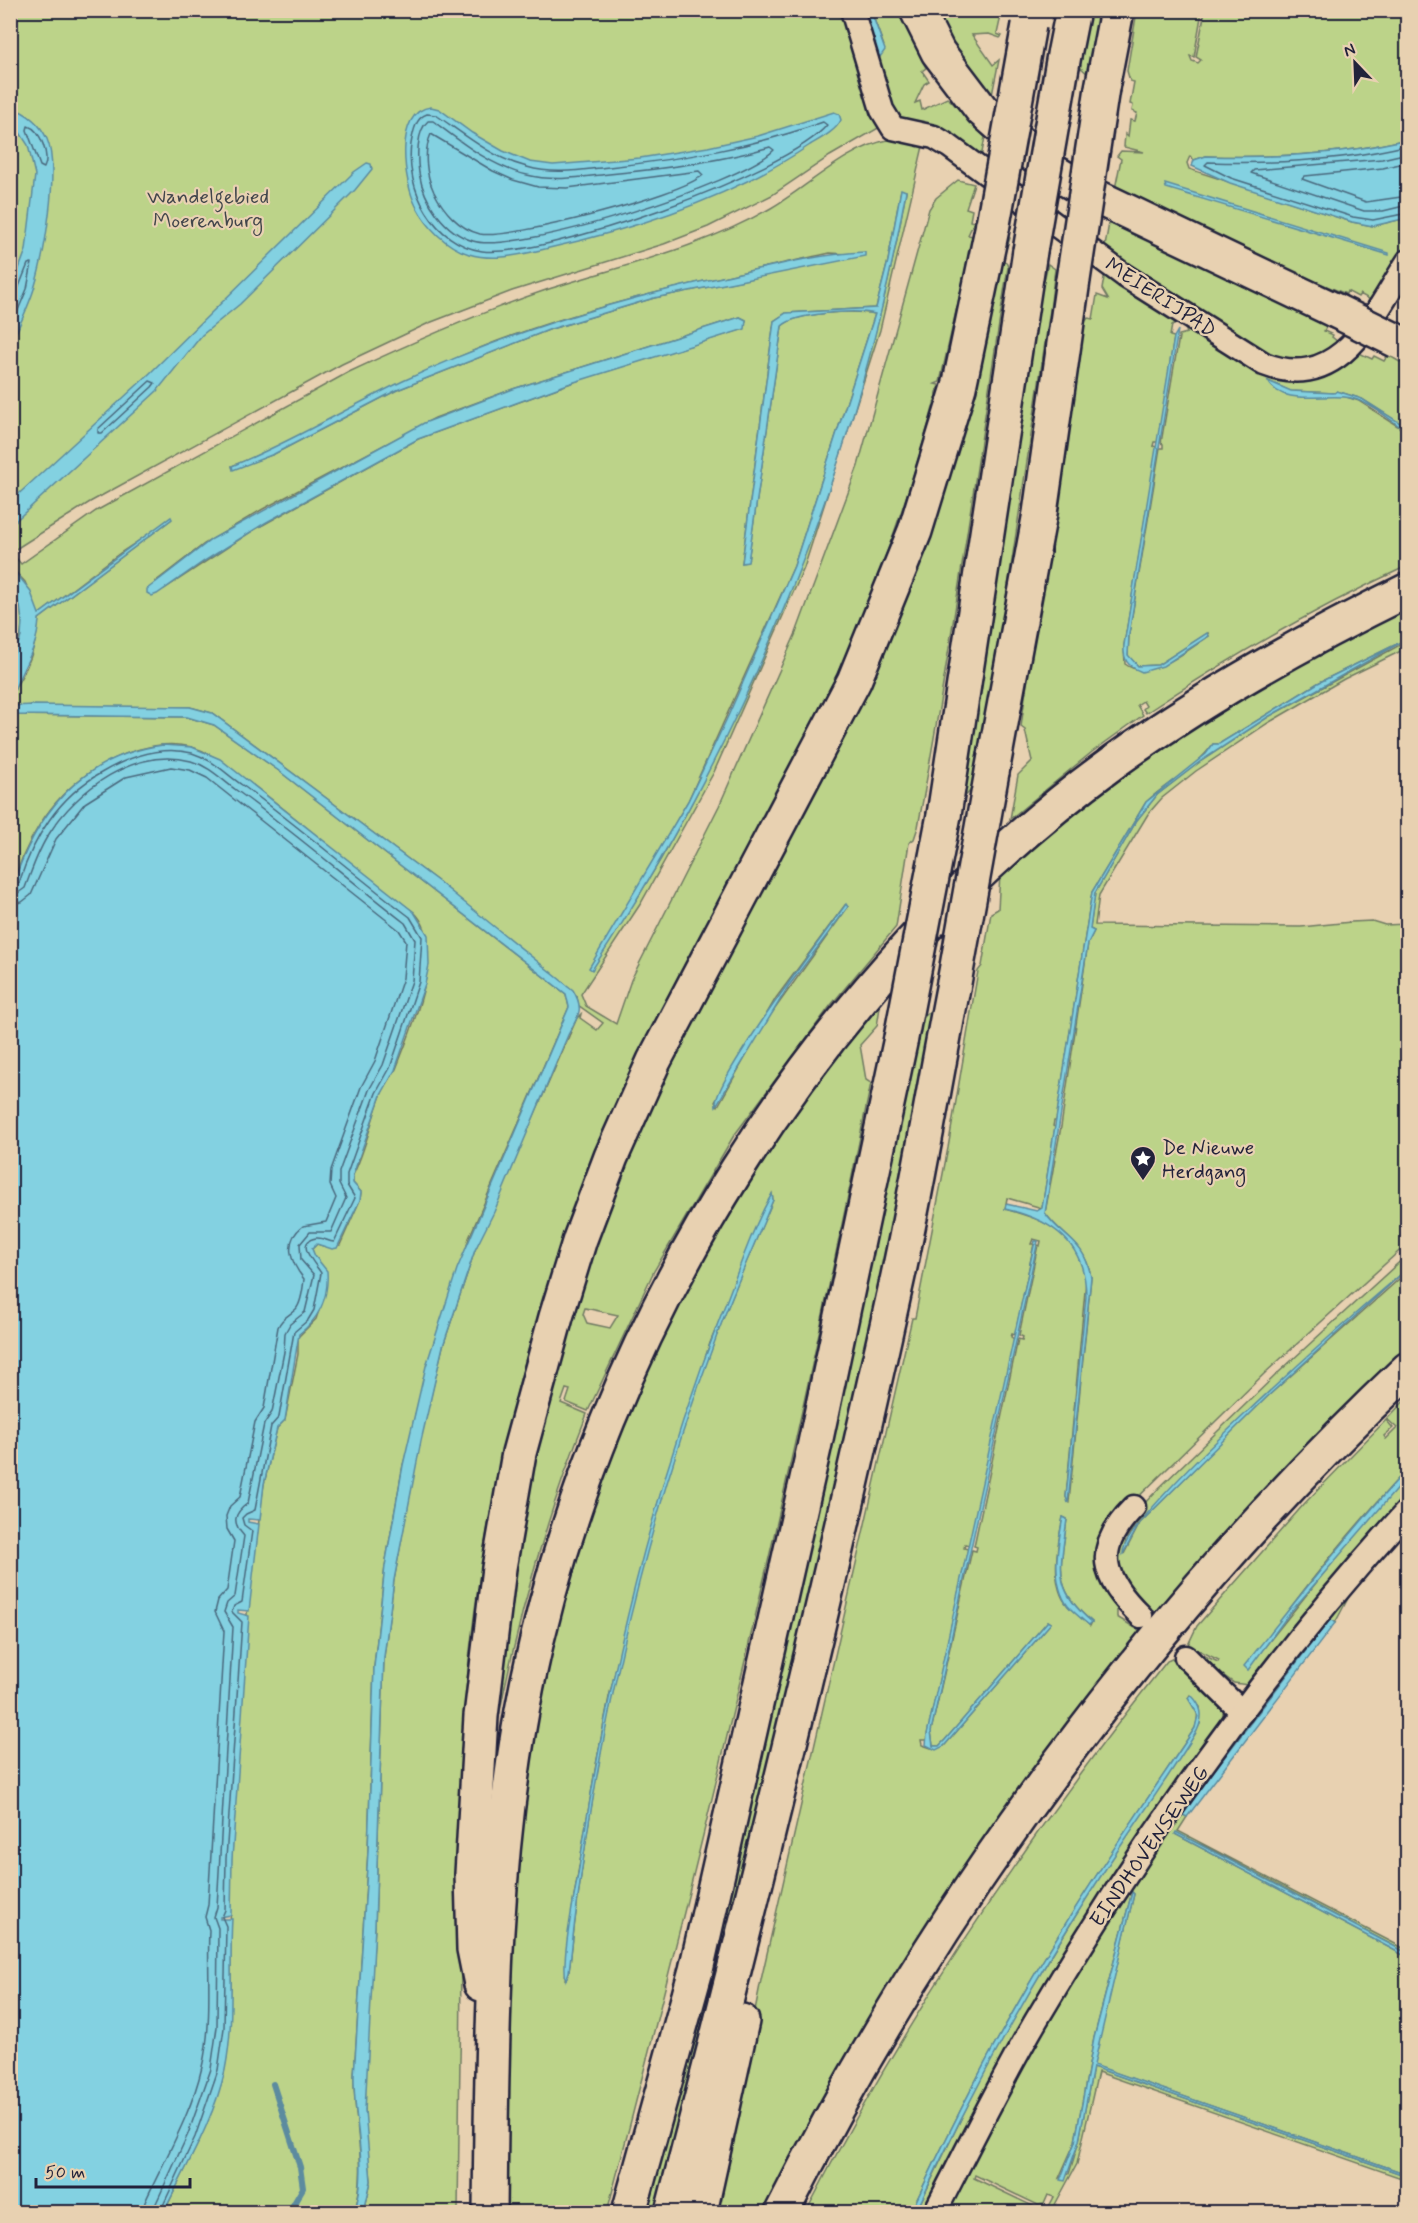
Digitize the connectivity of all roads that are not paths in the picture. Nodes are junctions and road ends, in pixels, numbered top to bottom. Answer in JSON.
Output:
{"nodes":[{"id":1,"x":852,"y":10,"type":"edge"},
{"id":2,"x":917,"y":10,"type":"edge"},
{"id":3,"x":1073,"y":10,"type":"edge"},
{"id":4,"x":1117,"y":10,"type":"edge"},
{"id":5,"x":1030,"y":18,"type":"edge"},
{"id":6,"x":1407,"y":261,"type":"edge"},
{"id":7,"x":1402,"y":344,"type":"edge"},
{"id":8,"x":1407,"y":590,"type":"edge"},
{"id":9,"x":1407,"y":1370,"type":"edge"},
{"id":10,"x":1134,"y":1507,"type":"dead end"},
{"id":11,"x":1407,"y":1510,"type":"edge"},
{"id":12,"x":1141,"y":1616,"type":"dead end"},
{"id":13,"x":1186,"y":1657,"type":"dead end"},
{"id":14,"x":1242,"y":1712,"type":"junction"},
{"id":15,"x":742,"y":1941,"type":"junction"},
{"id":16,"x":493,"y":2036,"type":"junction"},
{"id":17,"x":490,"y":2212,"type":"edge"},
{"id":18,"x":629,"y":2212,"type":"edge"},
{"id":19,"x":672,"y":2212,"type":"edge"},
{"id":20,"x":700,"y":2212,"type":"edge"},
{"id":21,"x":782,"y":2212,"type":"edge"},
{"id":22,"x":935,"y":2212,"type":"edge"}],
"edges":[{"from":1,"to":6,"type":"street","name":"MEIERIJPAD"},
{"from":2,"to":7,"type":"highway","bridge":true},
{"from":3,"to":18,"type":"highway","bridge":true},
{"from":4,"to":15,"type":"highway","bridge":true},
{"from":5,"to":16,"type":"highway","bridge":true},
{"from":8,"to":16,"type":"highway"},
{"from":9,"to":21,"type":"highway"},
{"from":10,"to":12,"type":"street"},
{"from":11,"to":14,"type":"street","name":"EINDHOVENSEWEG"},
{"from":13,"to":14,"type":"street"},
{"from":14,"to":22,"type":"street","name":"EINDHOVENSEWEG"},
{"from":15,"to":19,"type":"highway"},
{"from":15,"to":20,"type":"highway"},
{"from":16,"to":17,"type":"highway"}]}
